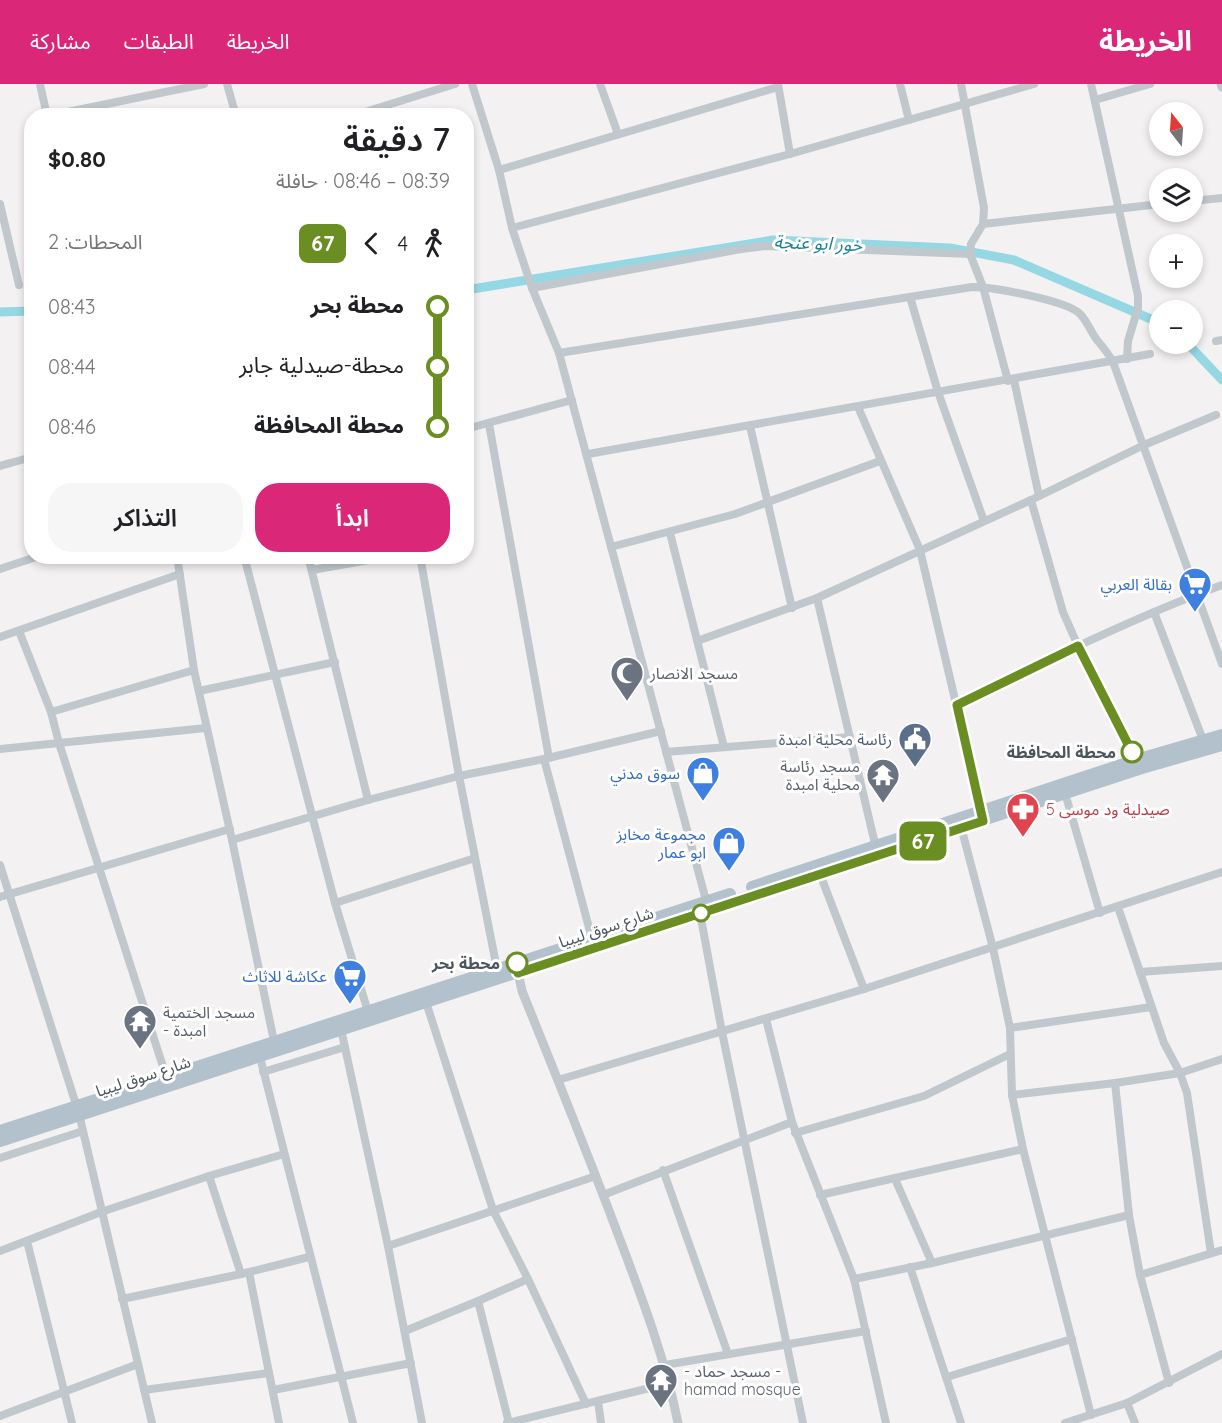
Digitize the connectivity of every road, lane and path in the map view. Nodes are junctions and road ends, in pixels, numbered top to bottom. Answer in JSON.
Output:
{"nodes":[{"id":1,"x":40,"y":84,"type":"edge"},
{"id":2,"x":204,"y":84,"type":"edge"},
{"id":3,"x":227,"y":84,"type":"edge"},
{"id":4,"x":455,"y":84,"type":"edge"},
{"id":5,"x":472,"y":84,"type":"edge"},
{"id":6,"x":600,"y":84,"type":"edge"},
{"id":7,"x":900,"y":84,"type":"edge"},
{"id":8,"x":962,"y":84,"type":"edge"},
{"id":9,"x":1034,"y":84,"type":"edge"},
{"id":10,"x":1091,"y":84,"type":"edge"},
{"id":11,"x":1150,"y":84,"type":"edge"},
{"id":12,"x":778,"y":85,"type":"edge"},
{"id":13,"x":1095,"y":100,"type":"junction"},
{"id":14,"x":966,"y":102,"type":"junction"},
{"id":15,"x":107,"y":105,"type":"junction"},
{"id":16,"x":387,"y":106,"type":"joint"},
{"id":17,"x":46,"y":108,"type":"edge"},
{"id":18,"x":91,"y":108,"type":"edge"},
{"id":19,"x":108,"y":108,"type":"edge"},
{"id":20,"x":234,"y":108,"type":"edge"},
{"id":21,"x":380,"y":108,"type":"edge"},
{"id":22,"x":909,"y":120,"type":"junction"},
{"id":23,"x":618,"y":134,"type":"junction"},
{"id":24,"x":790,"y":154,"type":"junction"},
{"id":25,"x":499,"y":170,"type":"junction"},
{"id":26,"x":1222,"y":198,"type":"edge"},
{"id":27,"x":1203,"y":200,"type":"edge"},
{"id":28,"x":0,"y":204,"type":"edge"},
{"id":29,"x":1149,"y":205,"type":"edge"},
{"id":30,"x":1120,"y":209,"type":"junction"},
{"id":31,"x":983,"y":224,"type":"junction"},
{"id":32,"x":512,"y":228,"type":"junction"},
{"id":33,"x":970,"y":254,"type":"junction"},
{"id":34,"x":19,"y":285,"type":"dead end"},
{"id":35,"x":983,"y":287,"type":"junction"},
{"id":36,"x":532,"y":288,"type":"junction"},
{"id":37,"x":910,"y":297,"type":"junction"},
{"id":38,"x":559,"y":353,"type":"junction"},
{"id":39,"x":1150,"y":354,"type":"dead end"},
{"id":40,"x":1128,"y":359,"type":"junction"},
{"id":41,"x":1113,"y":362,"type":"junction"},
{"id":42,"x":1011,"y":380,"type":"junction"},
{"id":43,"x":938,"y":392,"type":"junction"},
{"id":44,"x":572,"y":400,"type":"junction"},
{"id":45,"x":858,"y":407,"type":"junction"},
{"id":46,"x":1216,"y":415,"type":"dead end"},
{"id":47,"x":489,"y":424,"type":"junction"},
{"id":48,"x":750,"y":426,"type":"junction"},
{"id":49,"x":474,"y":428,"type":"edge"},
{"id":50,"x":1144,"y":445,"type":"junction"},
{"id":51,"x":588,"y":454,"type":"junction"},
{"id":52,"x":24,"y":459,"type":"edge"},
{"id":53,"x":880,"y":461,"type":"junction"},
{"id":54,"x":0,"y":466,"type":"edge"},
{"id":55,"x":1035,"y":498,"type":"junction"},
{"id":56,"x":766,"y":503,"type":"junction"},
{"id":57,"x":984,"y":520,"type":"junction"},
{"id":58,"x":670,"y":533,"type":"junction"},
{"id":59,"x":611,"y":548,"type":"junction"},
{"id":60,"x":920,"y":550,"type":"junction"},
{"id":61,"x":24,"y":561,"type":"edge"},
{"id":62,"x":178,"y":564,"type":"edge"},
{"id":63,"x":246,"y":564,"type":"edge"},
{"id":64,"x":310,"y":564,"type":"edge"},
{"id":65,"x":346,"y":564,"type":"edge"},
{"id":66,"x":421,"y":564,"type":"edge"},
{"id":67,"x":0,"y":569,"type":"edge"},
{"id":68,"x":312,"y":570,"type":"junction"},
{"id":69,"x":180,"y":574,"type":"junction"},
{"id":70,"x":1222,"y":585,"type":"edge"},
{"id":71,"x":1198,"y":594,"type":"junction"},
{"id":72,"x":818,"y":598,"type":"junction"},
{"id":73,"x":792,"y":608,"type":"junction"},
{"id":74,"x":1154,"y":612,"type":"junction"},
{"id":75,"x":19,"y":631,"type":"junction"},
{"id":76,"x":0,"y":637,"type":"edge"},
{"id":77,"x":697,"y":641,"type":"junction"},
{"id":78,"x":1078,"y":646,"type":"junction"},
{"id":79,"x":335,"y":662,"type":"junction"},
{"id":80,"x":1222,"y":664,"type":"edge"},
{"id":81,"x":194,"y":670,"type":"junction"},
{"id":82,"x":276,"y":674,"type":"junction"},
{"id":83,"x":199,"y":691,"type":"junction"},
{"id":84,"x":957,"y":705,"type":"junction"},
{"id":85,"x":51,"y":712,"type":"junction"},
{"id":86,"x":206,"y":728,"type":"junction"},
{"id":87,"x":661,"y":731,"type":"junction"},
{"id":88,"x":1222,"y":735,"type":"edge"},
{"id":89,"x":850,"y":737,"type":"junction"},
{"id":90,"x":1203,"y":740,"type":"junction"},
{"id":91,"x":59,"y":743,"type":"junction"},
{"id":92,"x":1222,"y":745,"type":"edge"},
{"id":93,"x":724,"y":747,"type":"junction"},
{"id":94,"x":0,"y":749,"type":"edge"},
{"id":95,"x":666,"y":752,"type":"junction"},
{"id":96,"x":546,"y":759,"type":"junction"},
{"id":97,"x":1136,"y":760,"type":"junction"},
{"id":98,"x":459,"y":777,"type":"junction"},
{"id":99,"x":1065,"y":794,"type":"junction"},
{"id":100,"x":368,"y":800,"type":"junction"},
{"id":101,"x":982,"y":816,"type":"junction"},
{"id":102,"x":312,"y":817,"type":"junction"},
{"id":103,"x":960,"y":824,"type":"junction"},
{"id":104,"x":230,"y":829,"type":"junction"},
{"id":105,"x":232,"y":840,"type":"junction"},
{"id":106,"x":877,"y":850,"type":"junction"},
{"id":107,"x":475,"y":858,"type":"junction"},
{"id":108,"x":0,"y":865,"type":"edge"},
{"id":109,"x":99,"y":867,"type":"junction"},
{"id":110,"x":1222,"y":872,"type":"edge"},
{"id":111,"x":820,"y":874,"type":"junction"},
{"id":112,"x":10,"y":894,"type":"junction"},
{"id":113,"x":0,"y":897,"type":"edge"},
{"id":114,"x":335,"y":903,"type":"junction"},
{"id":115,"x":1118,"y":907,"type":"junction"},
{"id":116,"x":705,"y":908,"type":"junction"},
{"id":117,"x":1100,"y":913,"type":"junction"},
{"id":118,"x":592,"y":939,"type":"junction"},
{"id":119,"x":993,"y":948,"type":"junction"},
{"id":120,"x":1222,"y":966,"type":"edge"},
{"id":121,"x":517,"y":968,"type":"junction"},
{"id":122,"x":497,"y":969,"type":"junction"},
{"id":123,"x":1140,"y":972,"type":"junction"},
{"id":124,"x":864,"y":989,"type":"junction"},
{"id":125,"x":426,"y":1002,"type":"junction"},
{"id":126,"x":1151,"y":1007,"type":"junction"},
{"id":127,"x":369,"y":1016,"type":"junction"},
{"id":128,"x":766,"y":1019,"type":"junction"},
{"id":129,"x":1010,"y":1028,"type":"junction"},
{"id":130,"x":341,"y":1029,"type":"junction"},
{"id":131,"x":722,"y":1032,"type":"junction"},
{"id":132,"x":275,"y":1046,"type":"junction"},
{"id":133,"x":345,"y":1047,"type":"junction"},
{"id":134,"x":1010,"y":1054,"type":"junction"},
{"id":135,"x":260,"y":1057,"type":"junction"},
{"id":136,"x":1222,"y":1059,"type":"edge"},
{"id":137,"x":263,"y":1072,"type":"junction"},
{"id":138,"x":1180,"y":1073,"type":"junction"},
{"id":139,"x":166,"y":1076,"type":"junction"},
{"id":140,"x":558,"y":1080,"type":"junction"},
{"id":141,"x":1115,"y":1083,"type":"junction"},
{"id":142,"x":1012,"y":1095,"type":"junction"},
{"id":143,"x":78,"y":1110,"type":"junction"},
{"id":144,"x":792,"y":1122,"type":"junction"},
{"id":145,"x":0,"y":1131,"type":"edge"},
{"id":146,"x":83,"y":1131,"type":"junction"},
{"id":147,"x":795,"y":1133,"type":"junction"},
{"id":148,"x":745,"y":1138,"type":"junction"},
{"id":149,"x":0,"y":1141,"type":"edge"},
{"id":150,"x":1023,"y":1149,"type":"junction"},
{"id":151,"x":284,"y":1154,"type":"junction"},
{"id":152,"x":0,"y":1158,"type":"edge"},
{"id":153,"x":663,"y":1170,"type":"junction"},
{"id":154,"x":209,"y":1176,"type":"junction"},
{"id":155,"x":596,"y":1176,"type":"junction"},
{"id":156,"x":895,"y":1179,"type":"junction"},
{"id":157,"x":603,"y":1195,"type":"junction"},
{"id":158,"x":820,"y":1195,"type":"junction"},
{"id":159,"x":493,"y":1210,"type":"junction"},
{"id":160,"x":101,"y":1212,"type":"junction"},
{"id":161,"x":1129,"y":1215,"type":"junction"},
{"id":162,"x":1045,"y":1235,"type":"junction"},
{"id":163,"x":27,"y":1241,"type":"junction"},
{"id":164,"x":388,"y":1246,"type":"junction"},
{"id":165,"x":1222,"y":1250,"type":"edge"},
{"id":166,"x":0,"y":1251,"type":"edge"},
{"id":167,"x":1211,"y":1253,"type":"junction"},
{"id":168,"x":309,"y":1257,"type":"junction"},
{"id":169,"x":932,"y":1263,"type":"junction"},
{"id":170,"x":910,"y":1268,"type":"junction"},
{"id":171,"x":245,"y":1273,"type":"junction"},
{"id":172,"x":1140,"y":1275,"type":"junction"},
{"id":173,"x":528,"y":1279,"type":"junction"},
{"id":174,"x":854,"y":1279,"type":"junction"},
{"id":175,"x":122,"y":1299,"type":"junction"},
{"id":176,"x":478,"y":1301,"type":"junction"},
{"id":177,"x":405,"y":1330,"type":"junction"},
{"id":178,"x":866,"y":1331,"type":"junction"},
{"id":179,"x":1072,"y":1339,"type":"junction"},
{"id":180,"x":786,"y":1346,"type":"junction"},
{"id":181,"x":728,"y":1354,"type":"junction"},
{"id":182,"x":1222,"y":1354,"type":"edge"},
{"id":183,"x":138,"y":1364,"type":"junction"},
{"id":184,"x":411,"y":1364,"type":"junction"},
{"id":185,"x":665,"y":1365,"type":"junction"},
{"id":186,"x":269,"y":1373,"type":"junction"},
{"id":187,"x":341,"y":1377,"type":"junction"},
{"id":188,"x":947,"y":1377,"type":"junction"},
{"id":189,"x":670,"y":1383,"type":"junction"},
{"id":190,"x":1169,"y":1383,"type":"junction"},
{"id":191,"x":144,"y":1390,"type":"junction"},
{"id":192,"x":273,"y":1390,"type":"junction"},
{"id":193,"x":66,"y":1392,"type":"junction"},
{"id":194,"x":598,"y":1401,"type":"junction"},
{"id":195,"x":1127,"y":1403,"type":"junction"},
{"id":196,"x":586,"y":1404,"type":"junction"},
{"id":197,"x":1091,"y":1415,"type":"junction"},
{"id":198,"x":0,"y":1416,"type":"edge"},
{"id":199,"x":72,"y":1423,"type":"edge"},
{"id":200,"x":152,"y":1423,"type":"edge"},
{"id":201,"x":279,"y":1423,"type":"edge"},
{"id":202,"x":353,"y":1423,"type":"edge"},
{"id":203,"x":422,"y":1423,"type":"edge"},
{"id":204,"x":508,"y":1423,"type":"edge"},
{"id":205,"x":601,"y":1423,"type":"edge"},
{"id":206,"x":678,"y":1423,"type":"edge"},
{"id":207,"x":803,"y":1423,"type":"edge"},
{"id":208,"x":886,"y":1423,"type":"edge"},
{"id":209,"x":961,"y":1423,"type":"edge"},
{"id":210,"x":1065,"y":1423,"type":"edge"},
{"id":211,"x":1135,"y":1423,"type":"edge"}],
"edges":[{"from":1,"to":17,"type":"street"},
{"from":2,"to":15,"type":"street"},
{"from":3,"to":20,"type":"street"},
{"from":4,"to":16,"type":"street"},
{"from":5,"to":25,"type":"street"},
{"from":6,"to":23,"type":"street"},
{"from":7,"to":22,"type":"street"},
{"from":8,"to":14,"type":"street"},
{"from":9,"to":14,"type":"street"},
{"from":10,"to":13,"type":"street"},
{"from":11,"to":13,"type":"street"},
{"from":12,"to":23,"type":"street"},
{"from":12,"to":24,"type":"street"},
{"from":13,"to":30,"type":"street"},
{"from":14,"to":22,"type":"street"},
{"from":14,"to":31,"type":"street"},
{"from":15,"to":18,"type":"street"},
{"from":15,"to":19,"type":"street"},
{"from":16,"to":21,"type":"street"},
{"from":22,"to":24,"type":"street"},
{"from":23,"to":25,"type":"street"},
{"from":24,"to":32,"type":"street"},
{"from":25,"to":32,"type":"street"},
{"from":26,"to":27,"type":"street"},
{"from":28,"to":34,"type":"street"},
{"from":29,"to":30,"type":"street"},
{"from":30,"to":31,"type":"street"},
{"from":30,"to":40,"type":"street"},
{"from":31,"to":33,"type":"street"},
{"from":32,"to":36,"type":"street"},
{"from":33,"to":35,"type":"street"},
{"from":33,"to":36,"type":"street"},
{"from":35,"to":37,"type":"street"},
{"from":35,"to":41,"type":"street"},
{"from":35,"to":42,"type":"street"},
{"from":36,"to":38,"type":"street"},
{"from":37,"to":38,"type":"street"},
{"from":37,"to":43,"type":"street"},
{"from":38,"to":44,"type":"street"},
{"from":39,"to":40,"type":"street"},
{"from":40,"to":41,"type":"street"},
{"from":41,"to":42,"type":"street"},
{"from":41,"to":50,"type":"street"},
{"from":42,"to":43,"type":"street"},
{"from":42,"to":55,"type":"street"},
{"from":43,"to":45,"type":"street"},
{"from":43,"to":57,"type":"street"},
{"from":44,"to":47,"type":"street"},
{"from":44,"to":51,"type":"street"},
{"from":45,"to":48,"type":"street"},
{"from":45,"to":53,"type":"street"},
{"from":46,"to":50,"type":"street"},
{"from":47,"to":49,"type":"street"},
{"from":47,"to":96,"type":"street"},
{"from":48,"to":51,"type":"street"},
{"from":48,"to":56,"type":"street"},
{"from":50,"to":55,"type":"street"},
{"from":50,"to":71,"type":"street"},
{"from":51,"to":59,"type":"street"},
{"from":52,"to":54,"type":"street"},
{"from":53,"to":56,"type":"street"},
{"from":53,"to":60,"type":"street"},
{"from":55,"to":57,"type":"street"},
{"from":55,"to":78,"type":"street"},
{"from":56,"to":58,"type":"street"},
{"from":56,"to":73,"type":"street"},
{"from":57,"to":60,"type":"street"},
{"from":58,"to":59,"type":"street"},
{"from":58,"to":77,"type":"street"},
{"from":59,"to":87,"type":"street"},
{"from":60,"to":72,"type":"street"},
{"from":60,"to":84,"type":"street"},
{"from":61,"to":67,"type":"street"},
{"from":62,"to":69,"type":"street"},
{"from":63,"to":82,"type":"street"},
{"from":64,"to":68,"type":"street"},
{"from":65,"to":68,"type":"street"},
{"from":66,"to":98,"type":"street"},
{"from":68,"to":79,"type":"street"},
{"from":69,"to":75,"type":"street"},
{"from":69,"to":81,"type":"street"},
{"from":70,"to":71,"type":"street"},
{"from":71,"to":74,"type":"street"},
{"from":71,"to":80,"type":"street"},
{"from":72,"to":73,"type":"street"},
{"from":72,"to":89,"type":"street"},
{"from":73,"to":77,"type":"street"},
{"from":74,"to":78,"type":"street"},
{"from":74,"to":90,"type":"street"},
{"from":75,"to":76,"type":"street"},
{"from":75,"to":85,"type":"street"},
{"from":77,"to":93,"type":"street"},
{"from":78,"to":84,"type":"street"},
{"from":78,"to":97,"type":"street"},
{"from":79,"to":82,"type":"street"},
{"from":79,"to":100,"type":"street"},
{"from":81,"to":83,"type":"street"},
{"from":81,"to":85,"type":"street"},
{"from":82,"to":83,"type":"street"},
{"from":82,"to":102,"type":"street"},
{"from":83,"to":86,"type":"street"},
{"from":84,"to":101,"type":"street"},
{"from":85,"to":91,"type":"street"},
{"from":86,"to":91,"type":"street"},
{"from":86,"to":104,"type":"street"},
{"from":87,"to":95,"type":"street"},
{"from":87,"to":96,"type":"street"},
{"from":88,"to":90,"type":"main road","name":"شارع سوق ليبيا"},
{"from":89,"to":93,"type":"street"},
{"from":89,"to":106,"type":"street"},
{"from":90,"to":97,"type":"main road","name":"شارع سوق ليبيا"},
{"from":91,"to":94,"type":"street"},
{"from":91,"to":109,"type":"street"},
{"from":92,"to":99,"type":"main road","name":"شارع سوق ليبيا"},
{"from":93,"to":95,"type":"street"},
{"from":95,"to":116,"type":"street"},
{"from":96,"to":98,"type":"street"},
{"from":96,"to":118,"type":"street"},
{"from":97,"to":101,"type":"main road","name":"شارع سوق ليبيا"},
{"from":98,"to":100,"type":"street"},
{"from":98,"to":107,"type":"street"},
{"from":99,"to":101,"type":"main road","name":"شارع سوق ليبيا"},
{"from":99,"to":117,"type":"street"},
{"from":100,"to":102,"type":"street"},
{"from":101,"to":103,"type":"main road","name":"شارع سوق ليبيا"},
{"from":102,"to":105,"type":"street"},
{"from":102,"to":114,"type":"street"},
{"from":103,"to":106,"type":"main road","name":"شارع سوق ليبيا"},
{"from":103,"to":119,"type":"street"},
{"from":104,"to":105,"type":"street"},
{"from":104,"to":109,"type":"street"},
{"from":105,"to":132,"type":"street"},
{"from":106,"to":111,"type":"main road","name":"شارع سوق ليبيا"},
{"from":106,"to":116,"type":"main road","name":"شارع سوق ليبيا"},
{"from":107,"to":114,"type":"street"},
{"from":107,"to":122,"type":"street"},
{"from":108,"to":112,"type":"street"},
{"from":109,"to":112,"type":"street"},
{"from":109,"to":139,"type":"street"},
{"from":110,"to":115,"type":"street"},
{"from":111,"to":116,"type":"main road","name":"شارع سوق ليبيا"},
{"from":111,"to":124,"type":"street"},
{"from":112,"to":113,"type":"street"},
{"from":112,"to":143,"type":"street"},
{"from":114,"to":127,"type":"street"},
{"from":115,"to":117,"type":"street"},
{"from":115,"to":123,"type":"street"},
{"from":116,"to":118,"type":"main road","name":"شارع سوق ليبيا"},
{"from":116,"to":121,"type":"main road","name":"شارع سوق ليبيا"},
{"from":116,"to":131,"type":"street"},
{"from":117,"to":119,"type":"street"},
{"from":118,"to":121,"type":"main road","name":"شارع سوق ليبيا"},
{"from":119,"to":124,"type":"street"},
{"from":119,"to":129,"type":"street"},
{"from":120,"to":123,"type":"street"},
{"from":121,"to":122,"type":"main road","name":"شارع سوق ليبيا"},
{"from":121,"to":125,"type":"main road","name":"شارع سوق ليبيا"},
{"from":121,"to":140,"type":"street"},
{"from":122,"to":127,"type":"main road","name":"شارع سوق ليبيا"},
{"from":123,"to":126,"type":"street"},
{"from":124,"to":128,"type":"street"},
{"from":125,"to":127,"type":"main road","name":"شارع سوق ليبيا"},
{"from":125,"to":159,"type":"street"},
{"from":126,"to":129,"type":"street"},
{"from":126,"to":138,"type":"street"},
{"from":127,"to":130,"type":"main road","name":"شارع سوق ليبيا"},
{"from":127,"to":132,"type":"main road","name":"شارع سوق ليبيا"},
{"from":128,"to":131,"type":"street"},
{"from":128,"to":144,"type":"street"},
{"from":129,"to":134,"type":"street"},
{"from":130,"to":132,"type":"main road","name":"شارع سوق ليبيا"},
{"from":130,"to":133,"type":"street"},
{"from":131,"to":140,"type":"street"},
{"from":131,"to":148,"type":"street"},
{"from":132,"to":135,"type":"main road","name":"شارع سوق ليبيا"},
{"from":132,"to":139,"type":"main road","name":"شارع سوق ليبيا"},
{"from":133,"to":137,"type":"street"},
{"from":133,"to":164,"type":"street"},
{"from":134,"to":142,"type":"street"},
{"from":134,"to":147,"type":"street"},
{"from":135,"to":137,"type":"street"},
{"from":135,"to":143,"type":"main road","name":"شارع سوق ليبيا"},
{"from":136,"to":138,"type":"street"},
{"from":137,"to":151,"type":"street"},
{"from":138,"to":141,"type":"street"},
{"from":138,"to":167,"type":"street"},
{"from":139,"to":143,"type":"main road","name":"شارع سوق ليبيا"},
{"from":140,"to":155,"type":"street"},
{"from":141,"to":142,"type":"street"},
{"from":141,"to":161,"type":"street"},
{"from":142,"to":150,"type":"street"},
{"from":143,"to":145,"type":"main road","name":"شارع سوق ليبيا"},
{"from":143,"to":146,"type":"street"},
{"from":143,"to":149,"type":"main road","name":"شارع سوق ليبيا"},
{"from":144,"to":147,"type":"street"},
{"from":144,"to":148,"type":"street"},
{"from":146,"to":152,"type":"street"},
{"from":146,"to":160,"type":"street"},
{"from":147,"to":158,"type":"street"},
{"from":148,"to":153,"type":"street"},
{"from":148,"to":180,"type":"street"},
{"from":150,"to":156,"type":"street"},
{"from":150,"to":162,"type":"street"},
{"from":151,"to":154,"type":"street"},
{"from":151,"to":168,"type":"street"},
{"from":153,"to":157,"type":"street"},
{"from":153,"to":181,"type":"street"},
{"from":154,"to":160,"type":"street"},
{"from":154,"to":171,"type":"street"},
{"from":155,"to":157,"type":"street"},
{"from":155,"to":159,"type":"street"},
{"from":156,"to":158,"type":"street"},
{"from":156,"to":169,"type":"street"},
{"from":157,"to":185,"type":"street"},
{"from":158,"to":174,"type":"street"},
{"from":159,"to":164,"type":"street"},
{"from":159,"to":173,"type":"street"},
{"from":160,"to":163,"type":"street"},
{"from":160,"to":175,"type":"street"},
{"from":161,"to":162,"type":"street"},
{"from":161,"to":172,"type":"street"},
{"from":162,"to":169,"type":"street"},
{"from":162,"to":179,"type":"street"},
{"from":163,"to":166,"type":"street"},
{"from":163,"to":193,"type":"street"},
{"from":164,"to":177,"type":"street"},
{"from":165,"to":167,"type":"street"},
{"from":167,"to":172,"type":"street"},
{"from":168,"to":171,"type":"street"},
{"from":168,"to":187,"type":"street"},
{"from":169,"to":170,"type":"street"},
{"from":170,"to":174,"type":"street"},
{"from":170,"to":188,"type":"street"},
{"from":171,"to":175,"type":"street"},
{"from":171,"to":186,"type":"street"},
{"from":172,"to":190,"type":"street"},
{"from":173,"to":176,"type":"street"},
{"from":173,"to":196,"type":"street"},
{"from":174,"to":178,"type":"street"},
{"from":175,"to":183,"type":"street"},
{"from":176,"to":177,"type":"street"},
{"from":176,"to":204,"type":"street"},
{"from":177,"to":184,"type":"street"},
{"from":178,"to":180,"type":"street"},
{"from":178,"to":208,"type":"street"},
{"from":179,"to":188,"type":"street"},
{"from":179,"to":197,"type":"street"},
{"from":180,"to":181,"type":"street"},
{"from":180,"to":207,"type":"street"},
{"from":181,"to":185,"type":"street"},
{"from":182,"to":190,"type":"street"},
{"from":183,"to":191,"type":"street"},
{"from":183,"to":193,"type":"street"},
{"from":184,"to":187,"type":"street"},
{"from":184,"to":203,"type":"street"},
{"from":185,"to":189,"type":"street"},
{"from":186,"to":191,"type":"street"},
{"from":186,"to":192,"type":"street"},
{"from":187,"to":192,"type":"street"},
{"from":187,"to":202,"type":"street"},
{"from":188,"to":209,"type":"street"},
{"from":189,"to":194,"type":"street"},
{"from":189,"to":206,"type":"street"},
{"from":190,"to":195,"type":"street"},
{"from":191,"to":200,"type":"street"},
{"from":192,"to":201,"type":"street"},
{"from":193,"to":198,"type":"street"},
{"from":193,"to":199,"type":"street"},
{"from":194,"to":196,"type":"street"},
{"from":194,"to":205,"type":"street"},
{"from":195,"to":197,"type":"street"},
{"from":195,"to":211,"type":"street"},
{"from":196,"to":204,"type":"street"},
{"from":197,"to":210,"type":"street"}]}
